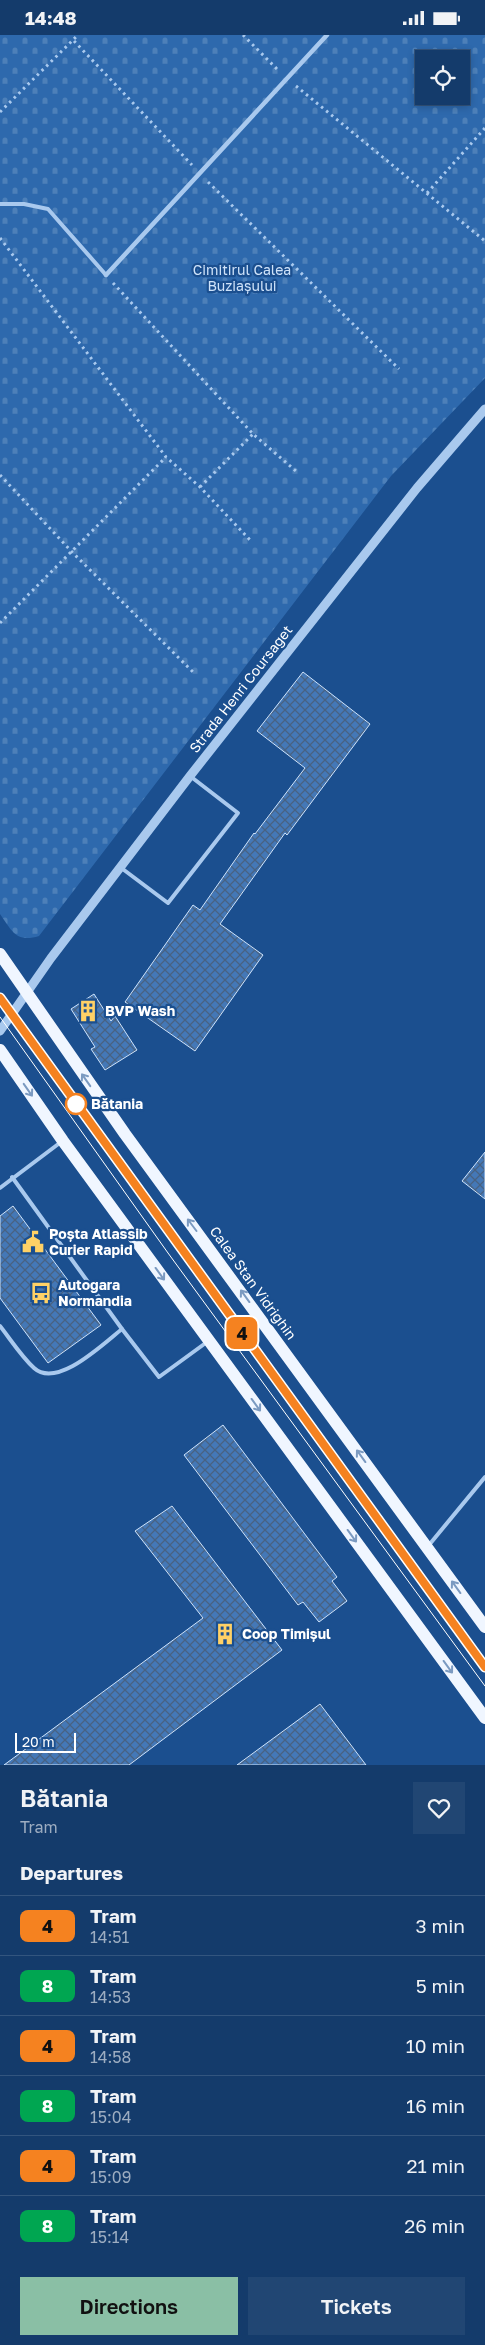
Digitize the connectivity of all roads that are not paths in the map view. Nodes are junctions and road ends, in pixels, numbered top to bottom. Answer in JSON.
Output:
{"nodes":[{"id":1,"x":327,"y":35,"type":"edge"},
{"id":2,"x":0,"y":204,"type":"edge"},
{"id":3,"x":106,"y":275,"type":"joint"},
{"id":4,"x":485,"y":409,"type":"edge"},
{"id":5,"x":190,"y":776,"type":"junction"},
{"id":6,"x":120,"y":867,"type":"junction"},
{"id":7,"x":0,"y":954,"type":"edge"},
{"id":8,"x":26,"y":992,"type":"junction"},
{"id":9,"x":0,"y":1031,"type":"edge"},
{"id":10,"x":0,"y":1050,"type":"edge"},
{"id":11,"x":63,"y":1141,"type":"junction"},
{"id":12,"x":12,"y":1177,"type":"junction"},
{"id":13,"x":0,"y":1187,"type":"edge"},
{"id":14,"x":0,"y":1326,"type":"edge"},
{"id":15,"x":122,"y":1329,"type":"junction"},
{"id":16,"x":209,"y":1341,"type":"junction"},
{"id":17,"x":485,"y":1477,"type":"edge"},
{"id":18,"x":427,"y":1547,"type":"junction"},
{"id":19,"x":485,"y":1627,"type":"edge"},
{"id":20,"x":485,"y":1719,"type":"edge"}],
"edges":[{"from":1,"to":3,"type":"street"},
{"from":2,"to":3,"type":"lane"},
{"from":4,"to":5,"type":"street","name":"Strada Henri Coursaget"},
{"from":5,"to":6,"type":"street","name":"Strada Henri Coursaget"},
{"from":5,"to":6,"type":"lane"},
{"from":6,"to":8,"type":"street","name":"Strada Henri Coursaget"},
{"from":7,"to":8,"type":"main road","name":"Calea Stan Vidrighin"},
{"from":8,"to":9,"type":"street","name":"Strada Henri Coursaget"},
{"from":18,"to":8,"type":"main road","name":"Calea Stan Vidrighin","one_way":true},
{"from":10,"to":11,"type":"main road","one_way":true},
{"from":11,"to":12,"type":"lane"},
{"from":11,"to":16,"type":"main road","one_way":true},
{"from":12,"to":13,"type":"lane"},
{"from":12,"to":15,"type":"lane"},
{"from":14,"to":15,"type":"lane"},
{"from":15,"to":16,"type":"lane"},
{"from":16,"to":20,"type":"main road","one_way":true},
{"from":17,"to":18,"type":"lane"},
{"from":19,"to":18,"type":"main road","name":"Calea Stan Vidrighin","one_way":true}]}
